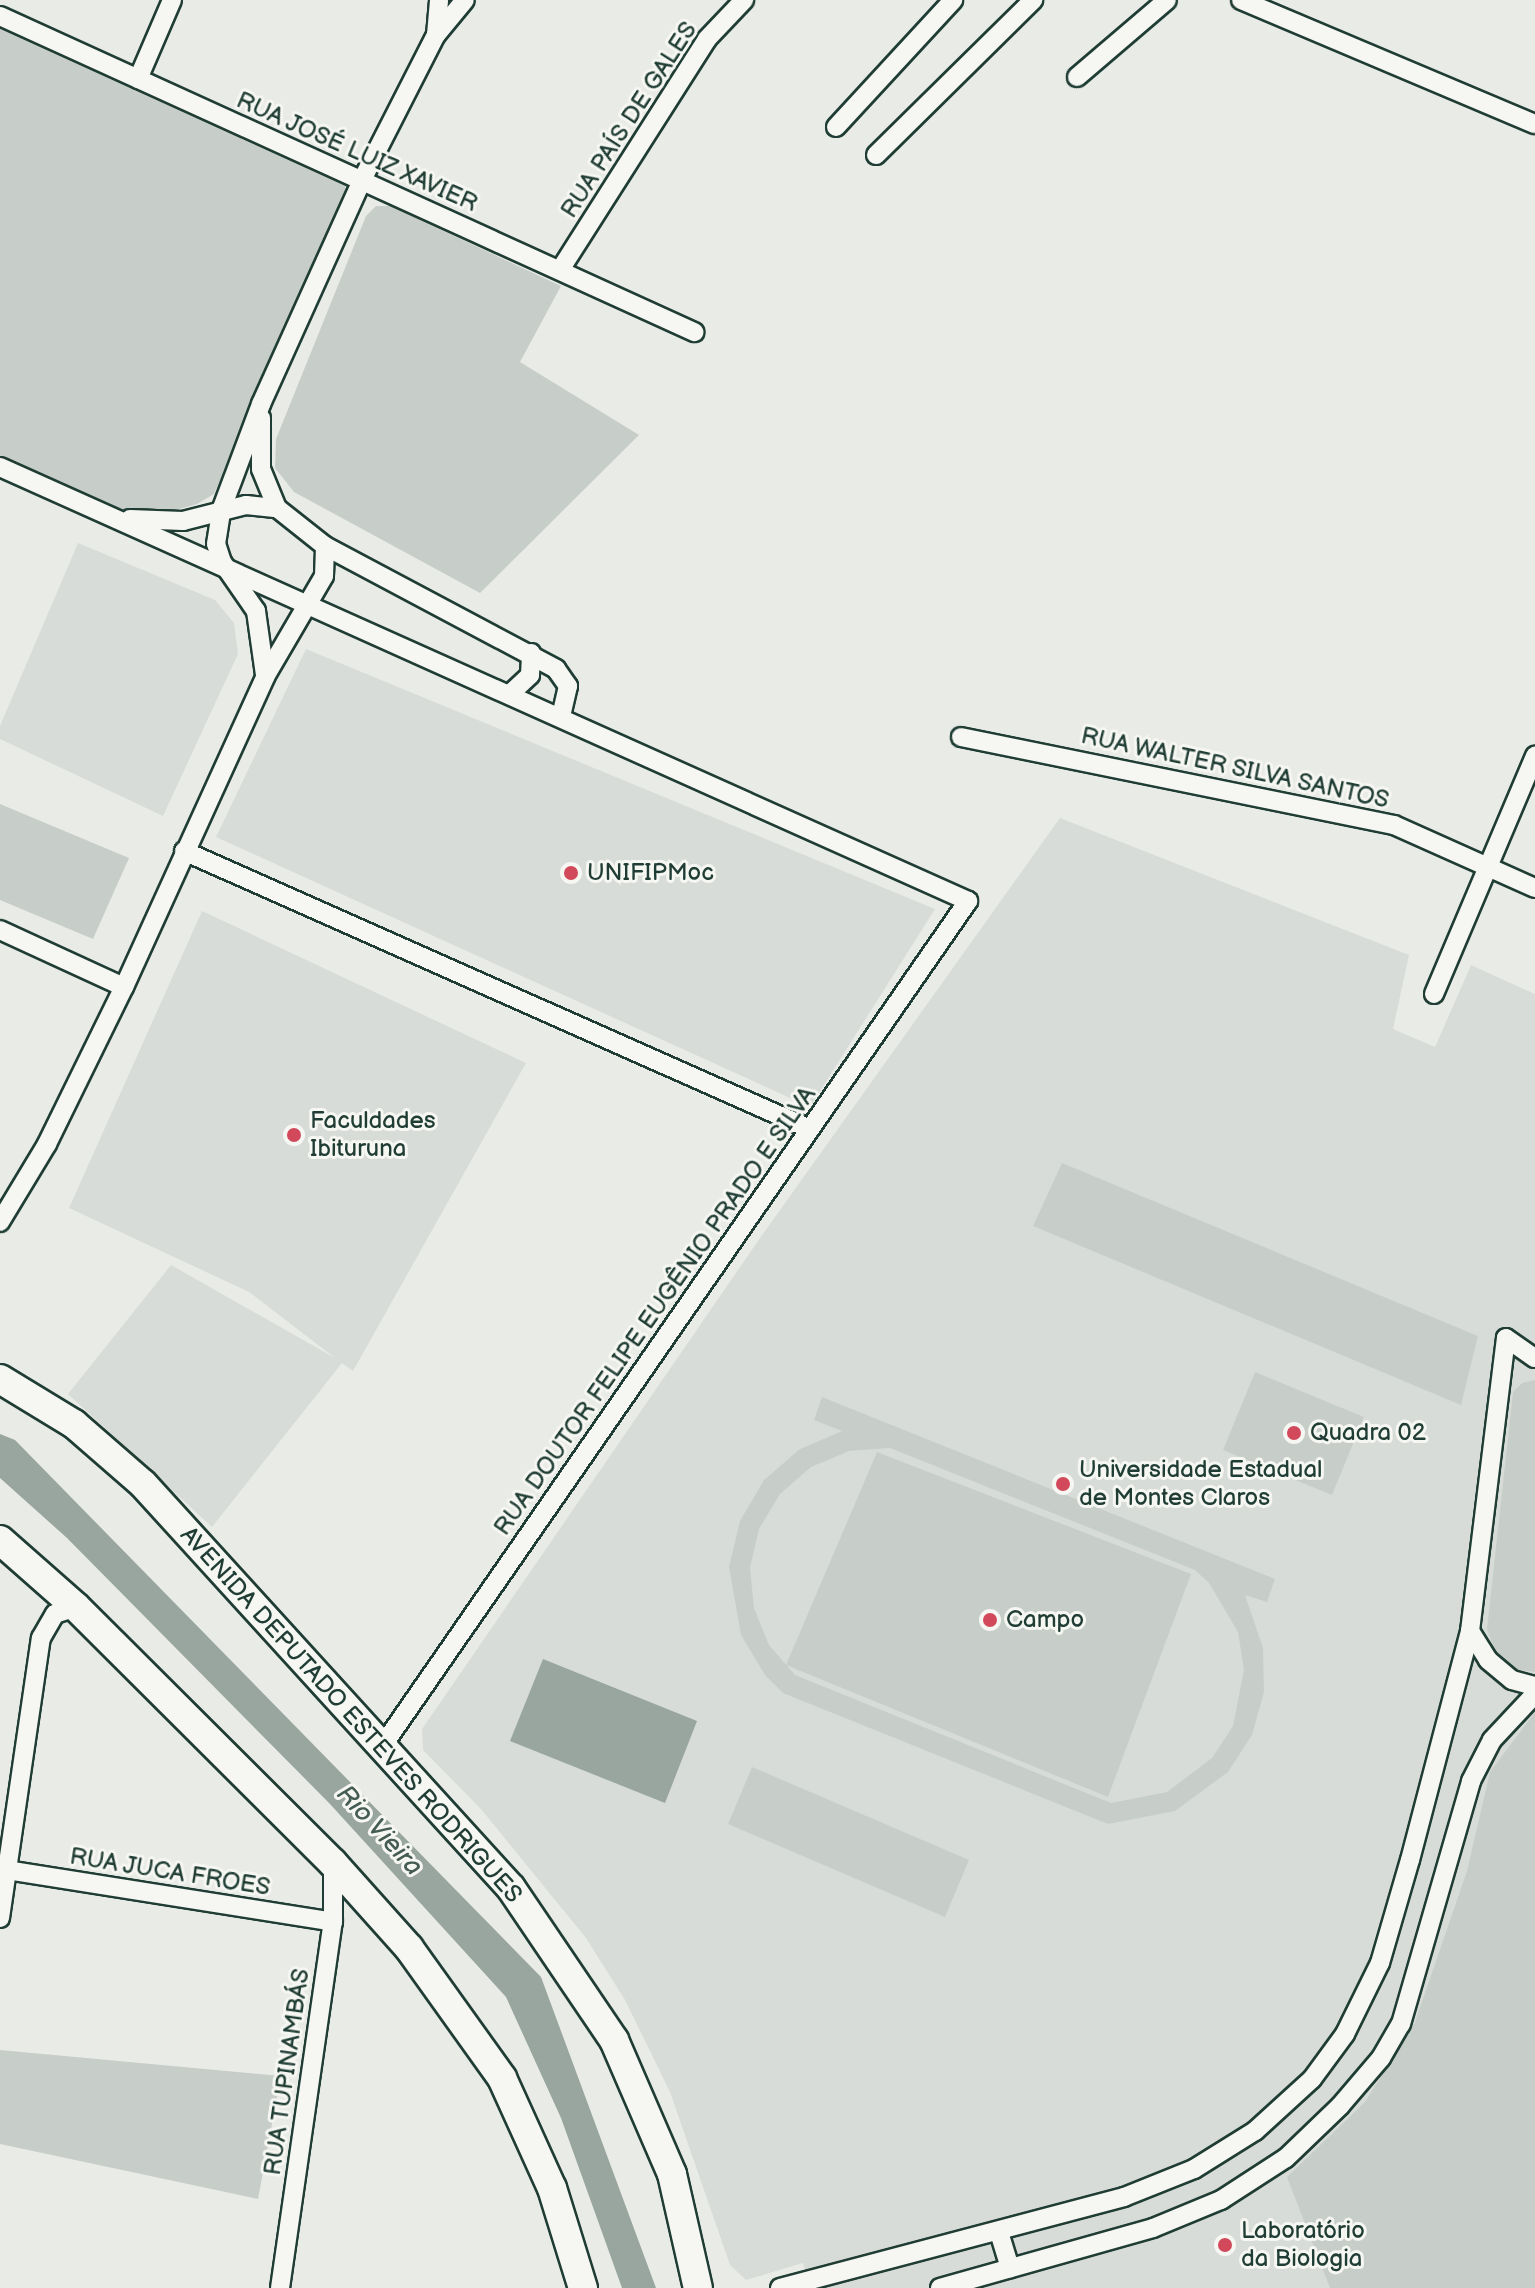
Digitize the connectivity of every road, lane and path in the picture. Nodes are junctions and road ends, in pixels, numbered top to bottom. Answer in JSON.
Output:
{"nodes":[{"id":1,"x":172,"y":0,"type":"edge"},
{"id":2,"x":439,"y":0,"type":"edge"},
{"id":3,"x":465,"y":0,"type":"edge"},
{"id":4,"x":744,"y":0,"type":"edge"},
{"id":5,"x":953,"y":0,"type":"edge"},
{"id":6,"x":1033,"y":0,"type":"edge"},
{"id":7,"x":1167,"y":0,"type":"edge"},
{"id":8,"x":1241,"y":0,"type":"edge"},
{"id":9,"x":0,"y":16,"type":"edge"},
{"id":10,"x":436,"y":35,"type":"junction"},
{"id":11,"x":1077,"y":77,"type":"dead end"},
{"id":12,"x":138,"y":79,"type":"junction"},
{"id":13,"x":1535,"y":124,"type":"edge"},
{"id":14,"x":836,"y":127,"type":"dead end"},
{"id":15,"x":876,"y":155,"type":"dead end"},
{"id":16,"x":362,"y":180,"type":"junction"},
{"id":17,"x":560,"y":270,"type":"junction"},
{"id":18,"x":694,"y":332,"type":"dead end"},
{"id":19,"x":261,"y":404,"type":"junction"},
{"id":20,"x":0,"y":467,"type":"edge"},
{"id":21,"x":222,"y":508,"type":"junction"},
{"id":22,"x":277,"y":508,"type":"junction"},
{"id":23,"x":98,"y":512,"type":"junction"},
{"id":24,"x":325,"y":546,"type":"junction"},
{"id":25,"x":232,"y":574,"type":"junction"},
{"id":26,"x":304,"y":602,"type":"junction"},
{"id":27,"x":531,"y":653,"type":"junction"},
{"id":28,"x":265,"y":677,"type":"junction"},
{"id":29,"x":511,"y":693,"type":"junction"},
{"id":30,"x":561,"y":716,"type":"junction"},
{"id":31,"x":961,"y":737,"type":"dead end"},
{"id":32,"x":1535,"y":756,"type":"edge"},
{"id":33,"x":184,"y":851,"type":"junction"},
{"id":34,"x":1484,"y":866,"type":"junction"},
{"id":35,"x":1535,"y":888,"type":"edge"},
{"id":36,"x":0,"y":930,"type":"edge"},
{"id":37,"x":124,"y":987,"type":"junction"},
{"id":38,"x":1434,"y":994,"type":"dead end"},
{"id":39,"x":810,"y":1129,"type":"junction"},
{"id":40,"x":0,"y":1222,"type":"edge"},
{"id":41,"x":1535,"y":1358,"type":"edge"},
{"id":42,"x":0,"y":1379,"type":"edge"},
{"id":43,"x":0,"y":1540,"type":"edge"},
{"id":44,"x":76,"y":1607,"type":"junction"},
{"id":45,"x":1470,"y":1631,"type":"junction"},
{"id":46,"x":1535,"y":1686,"type":"edge"},
{"id":47,"x":1535,"y":1694,"type":"edge"},
{"id":48,"x":381,"y":1748,"type":"junction"},
{"id":49,"x":333,"y":1863,"type":"junction"},
{"id":50,"x":4,"y":1870,"type":"edge"},
{"id":51,"x":0,"y":1918,"type":"edge"},
{"id":52,"x":333,"y":1922,"type":"junction"},
{"id":53,"x":999,"y":2232,"type":"junction"},
{"id":54,"x":1010,"y":2268,"type":"junction"},
{"id":55,"x":280,"y":2288,"type":"edge"},
{"id":56,"x":583,"y":2288,"type":"edge"},
{"id":57,"x":698,"y":2288,"type":"edge"},
{"id":58,"x":780,"y":2288,"type":"edge"},
{"id":59,"x":940,"y":2288,"type":"edge"}],
"edges":[{"from":1,"to":12,"type":"street"},
{"from":2,"to":10,"type":"street"},
{"from":3,"to":10,"type":"street"},
{"from":4,"to":17,"type":"street","name":"RUA PAÍS DE GALES"},
{"from":5,"to":14,"type":"street"},
{"from":6,"to":15,"type":"street"},
{"from":7,"to":11,"type":"street"},
{"from":8,"to":13,"type":"street"},
{"from":9,"to":12,"type":"street","name":"RUA JOSÉ LUIZ XAVIER"},
{"from":10,"to":16,"type":"street"},
{"from":12,"to":16,"type":"street","name":"RUA JOSÉ LUIZ XAVIER"},
{"from":16,"to":17,"type":"street","name":"RUA JOSÉ LUIZ XAVIER"},
{"from":16,"to":19,"type":"street"},
{"from":17,"to":18,"type":"street","name":"RUA JOSÉ LUIZ XAVIER"},
{"from":19,"to":21,"type":"street"},
{"from":19,"to":22,"type":"street"},
{"from":20,"to":23,"type":"street"},
{"from":21,"to":22,"type":"street"},
{"from":21,"to":23,"type":"street"},
{"from":21,"to":25,"type":"street"},
{"from":22,"to":24,"type":"street"},
{"from":23,"to":25,"type":"street"},
{"from":24,"to":26,"type":"street"},
{"from":24,"to":27,"type":"street"},
{"from":25,"to":26,"type":"street"},
{"from":25,"to":28,"type":"street"},
{"from":26,"to":28,"type":"street"},
{"from":26,"to":29,"type":"street"},
{"from":27,"to":29,"type":"street"},
{"from":27,"to":30,"type":"street"},
{"from":28,"to":33,"type":"street"},
{"from":29,"to":30,"type":"street"},
{"from":30,"to":39,"type":"street","name":"RUA DOUTOR FELIPE EUGÊNIO PRADO E SILVA"},
{"from":31,"to":34,"type":"street","name":"RUA WALTER SILVA SANTOS"},
{"from":32,"to":34,"type":"street"},
{"from":33,"to":37,"type":"street"},
{"from":33,"to":39,"type":"street"},
{"from":34,"to":35,"type":"street","name":"RUA WALTER SILVA SANTOS"},
{"from":34,"to":38,"type":"street"},
{"from":36,"to":37,"type":"street"},
{"from":37,"to":40,"type":"street"},
{"from":39,"to":48,"type":"street","name":"RUA DOUTOR FELIPE EUGÊNIO PRADO E SILVA"},
{"from":41,"to":45,"type":"street"},
{"from":42,"to":48,"type":"main road","name":"AVENIDA DEPUTADO ESTEVES RODRIGUES"},
{"from":43,"to":44,"type":"main road"},
{"from":44,"to":49,"type":"main road"},
{"from":44,"to":50,"type":"street"},
{"from":45,"to":46,"type":"street"},
{"from":45,"to":53,"type":"street"},
{"from":47,"to":54,"type":"street"},
{"from":48,"to":57,"type":"main road","name":"AVENIDA DEPUTADO ESTEVES RODRIGUES"},
{"from":49,"to":52,"type":"street","name":"RUA TUPINAMBÁS"},
{"from":49,"to":56,"type":"main road"},
{"from":50,"to":51,"type":"street"},
{"from":50,"to":52,"type":"street","name":"RUA JUCA FROES"},
{"from":52,"to":55,"type":"street","name":"RUA TUPINAMBÁS"},
{"from":53,"to":54,"type":"street"},
{"from":53,"to":58,"type":"street"},
{"from":54,"to":59,"type":"street"}]}
